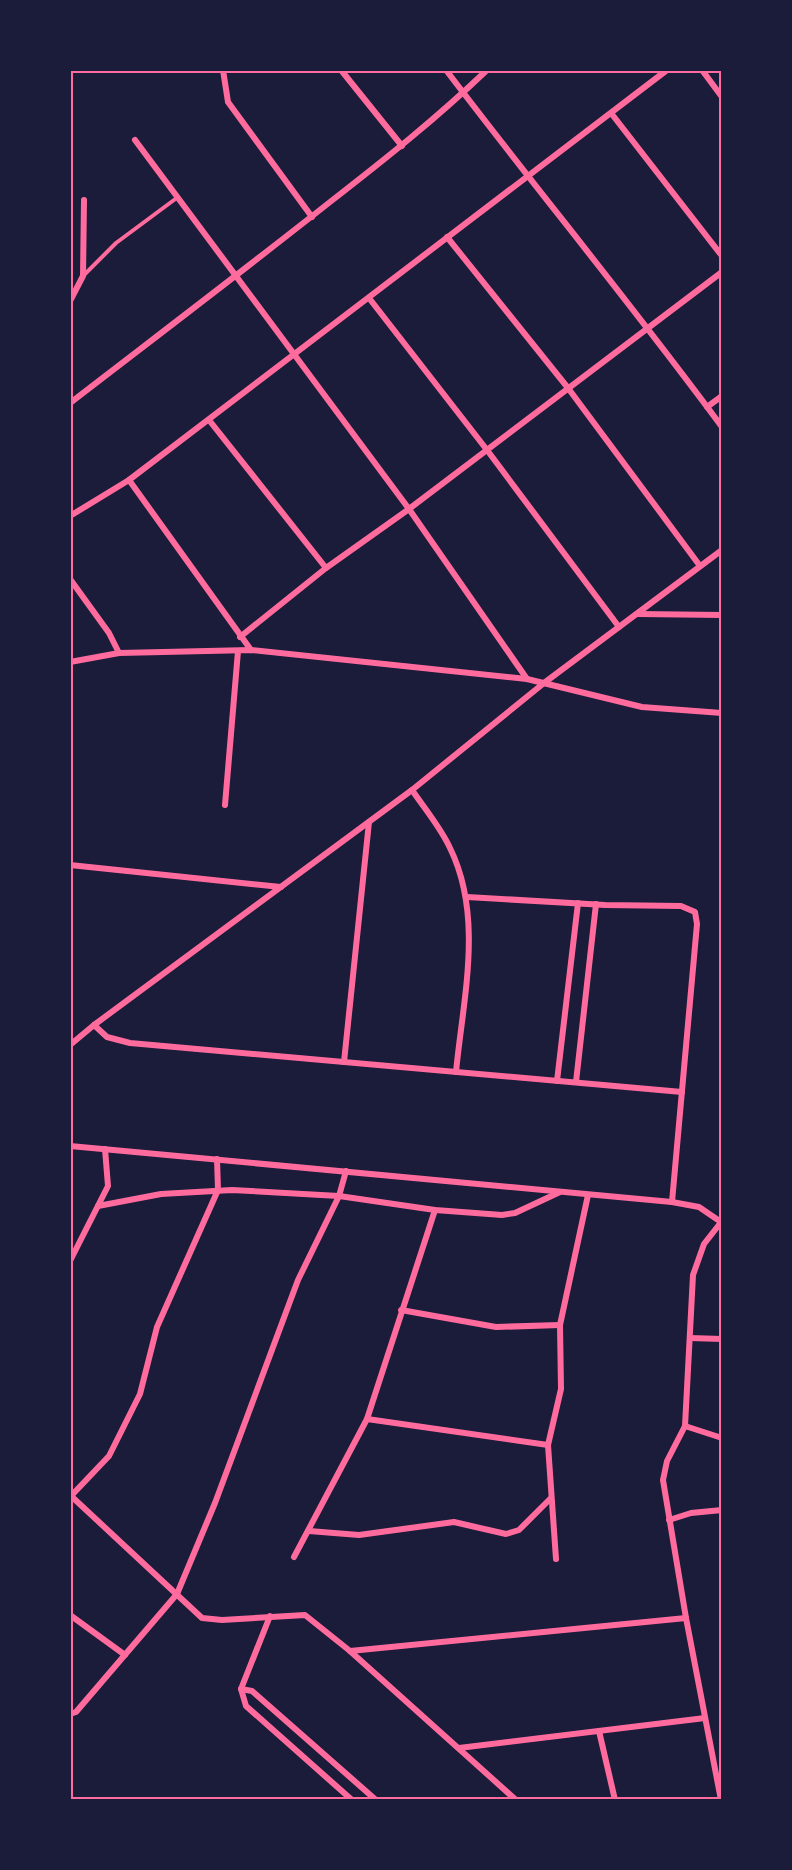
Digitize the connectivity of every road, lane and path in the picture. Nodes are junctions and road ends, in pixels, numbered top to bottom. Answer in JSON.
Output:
{"nodes":[{"id":1,"x":223,"y":70,"type":"edge"},
{"id":2,"x":341,"y":70,"type":"edge"},
{"id":3,"x":446,"y":70,"type":"edge"},
{"id":4,"x":487,"y":70,"type":"edge"},
{"id":5,"x":667,"y":70,"type":"edge"},
{"id":6,"x":702,"y":70,"type":"edge"},
{"id":7,"x":464,"y":93,"type":"junction"},
{"id":8,"x":722,"y":97,"type":"edge"},
{"id":9,"x":611,"y":113,"type":"junction"},
{"id":10,"x":135,"y":140,"type":"dead end"},
{"id":11,"x":402,"y":146,"type":"junction"},
{"id":12,"x":527,"y":177,"type":"junction"},
{"id":13,"x":178,"y":197,"type":"junction"},
{"id":14,"x":84,"y":200,"type":"dead end"},
{"id":15,"x":312,"y":217,"type":"junction"},
{"id":16,"x":447,"y":237,"type":"junction"},
{"id":17,"x":722,"y":256,"type":"edge"},
{"id":18,"x":722,"y":272,"type":"edge"},
{"id":19,"x":83,"y":276,"type":"junction"},
{"id":20,"x":237,"y":276,"type":"junction"},
{"id":21,"x":369,"y":298,"type":"junction"},
{"id":22,"x":70,"y":301,"type":"edge"},
{"id":23,"x":649,"y":327,"type":"junction"},
{"id":24,"x":295,"y":354,"type":"junction"},
{"id":25,"x":568,"y":388,"type":"junction"},
{"id":26,"x":722,"y":396,"type":"edge"},
{"id":27,"x":70,"y":403,"type":"edge"},
{"id":28,"x":707,"y":407,"type":"junction"},
{"id":29,"x":209,"y":420,"type":"junction"},
{"id":30,"x":722,"y":427,"type":"edge"},
{"id":31,"x":487,"y":450,"type":"junction"},
{"id":32,"x":129,"y":480,"type":"junction"},
{"id":33,"x":409,"y":509,"type":"junction"},
{"id":34,"x":70,"y":516,"type":"edge"},
{"id":35,"x":722,"y":550,"type":"edge"},
{"id":36,"x":700,"y":566,"type":"junction"},
{"id":37,"x":326,"y":568,"type":"junction"},
{"id":38,"x":70,"y":579,"type":"edge"},
{"id":39,"x":637,"y":614,"type":"junction"},
{"id":40,"x":722,"y":615,"type":"edge"},
{"id":41,"x":619,"y":627,"type":"junction"},
{"id":42,"x":240,"y":637,"type":"junction"},
{"id":43,"x":238,"y":651,"type":"junction"},
{"id":44,"x":251,"y":651,"type":"junction"},
{"id":45,"x":119,"y":653,"type":"junction"},
{"id":46,"x":70,"y":662,"type":"edge"},
{"id":47,"x":527,"y":679,"type":"junction"},
{"id":48,"x":544,"y":683,"type":"junction"},
{"id":49,"x":722,"y":713,"type":"edge"},
{"id":50,"x":412,"y":790,"type":"junction"},
{"id":51,"x":225,"y":806,"type":"dead end"},
{"id":52,"x":369,"y":822,"type":"junction"},
{"id":53,"x":70,"y":865,"type":"edge"},
{"id":54,"x":281,"y":886,"type":"junction"},
{"id":55,"x":467,"y":897,"type":"junction"},
{"id":56,"x":578,"y":903,"type":"junction"},
{"id":57,"x":596,"y":904,"type":"junction"},
{"id":58,"x":94,"y":1025,"type":"junction"},
{"id":59,"x":70,"y":1045,"type":"edge"},
{"id":60,"x":344,"y":1062,"type":"junction"},
{"id":61,"x":456,"y":1072,"type":"junction"},
{"id":62,"x":557,"y":1081,"type":"junction"},
{"id":63,"x":576,"y":1082,"type":"junction"},
{"id":64,"x":682,"y":1092,"type":"junction"},
{"id":65,"x":70,"y":1146,"type":"edge"},
{"id":66,"x":105,"y":1149,"type":"junction"},
{"id":67,"x":217,"y":1159,"type":"junction"},
{"id":68,"x":346,"y":1171,"type":"junction"},
{"id":69,"x":218,"y":1190,"type":"junction"},
{"id":70,"x":561,"y":1192,"type":"junction"},
{"id":71,"x":588,"y":1195,"type":"junction"},
{"id":72,"x":339,"y":1196,"type":"junction"},
{"id":73,"x":672,"y":1202,"type":"junction"},
{"id":74,"x":98,"y":1206,"type":"junction"},
{"id":75,"x":435,"y":1210,"type":"junction"},
{"id":76,"x":721,"y":1221,"type":"edge"},
{"id":77,"x":70,"y":1261,"type":"edge"},
{"id":78,"x":402,"y":1310,"type":"junction"},
{"id":79,"x":560,"y":1325,"type":"junction"},
{"id":80,"x":690,"y":1338,"type":"junction"},
{"id":81,"x":722,"y":1339,"type":"edge"},
{"id":82,"x":367,"y":1419,"type":"junction"},
{"id":83,"x":685,"y":1426,"type":"junction"},
{"id":84,"x":722,"y":1438,"type":"edge"},
{"id":85,"x":548,"y":1445,"type":"junction"},
{"id":86,"x":71,"y":1496,"type":"edge"},
{"id":87,"x":550,"y":1499,"type":"junction"},
{"id":88,"x":722,"y":1510,"type":"edge"},
{"id":89,"x":669,"y":1520,"type":"junction"},
{"id":90,"x":309,"y":1531,"type":"junction"},
{"id":91,"x":294,"y":1557,"type":"dead end"},
{"id":92,"x":556,"y":1559,"type":"dead end"},
{"id":93,"x":177,"y":1594,"type":"junction"},
{"id":94,"x":70,"y":1615,"type":"edge"},
{"id":95,"x":270,"y":1616,"type":"junction"},
{"id":96,"x":686,"y":1618,"type":"junction"},
{"id":97,"x":351,"y":1652,"type":"junction"},
{"id":98,"x":125,"y":1655,"type":"junction"},
{"id":99,"x":241,"y":1689,"type":"junction"},
{"id":100,"x":70,"y":1714,"type":"edge"},
{"id":101,"x":705,"y":1718,"type":"junction"},
{"id":102,"x":599,"y":1731,"type":"junction"},
{"id":103,"x":459,"y":1748,"type":"junction"},
{"id":104,"x":352,"y":1800,"type":"edge"},
{"id":105,"x":376,"y":1800,"type":"edge"},
{"id":106,"x":516,"y":1800,"type":"edge"},
{"id":107,"x":615,"y":1800,"type":"edge"},
{"id":108,"x":721,"y":1800,"type":"edge"}],
"edges":[{"from":1,"to":15,"type":"street"},
{"from":2,"to":11,"type":"street"},
{"from":3,"to":7,"type":"street"},
{"from":4,"to":7,"type":"street"},
{"from":5,"to":9,"type":"street"},
{"from":6,"to":8,"type":"street"},
{"from":7,"to":11,"type":"street"},
{"from":7,"to":12,"type":"street"},
{"from":9,"to":12,"type":"street"},
{"from":9,"to":17,"type":"street"},
{"from":10,"to":13,"type":"street"},
{"from":11,"to":15,"type":"street"},
{"from":12,"to":16,"type":"street"},
{"from":12,"to":23,"type":"street"},
{"from":13,"to":19,"type":"lane"},
{"from":13,"to":20,"type":"street"},
{"from":14,"to":19,"type":"street"},
{"from":15,"to":20,"type":"street"},
{"from":16,"to":21,"type":"street"},
{"from":16,"to":25,"type":"street"},
{"from":18,"to":23,"type":"street"},
{"from":19,"to":22,"type":"street"},
{"from":20,"to":24,"type":"street"},
{"from":20,"to":27,"type":"street"},
{"from":21,"to":24,"type":"street"},
{"from":21,"to":31,"type":"street"},
{"from":23,"to":25,"type":"street"},
{"from":23,"to":28,"type":"street"},
{"from":24,"to":29,"type":"street"},
{"from":24,"to":33,"type":"street"},
{"from":25,"to":31,"type":"street"},
{"from":25,"to":36,"type":"street"},
{"from":26,"to":28,"type":"street"},
{"from":28,"to":30,"type":"street"},
{"from":29,"to":32,"type":"street"},
{"from":29,"to":37,"type":"street"},
{"from":31,"to":33,"type":"street"},
{"from":31,"to":41,"type":"street"},
{"from":32,"to":34,"type":"street"},
{"from":32,"to":42,"type":"street"},
{"from":33,"to":37,"type":"street"},
{"from":33,"to":47,"type":"street"},
{"from":35,"to":36,"type":"street"},
{"from":36,"to":39,"type":"street"},
{"from":37,"to":42,"type":"street"},
{"from":38,"to":45,"type":"street"},
{"from":39,"to":40,"type":"street"},
{"from":39,"to":41,"type":"street"},
{"from":41,"to":48,"type":"street"},
{"from":42,"to":44,"type":"street"},
{"from":43,"to":44,"type":"street"},
{"from":43,"to":45,"type":"street"},
{"from":43,"to":51,"type":"street"},
{"from":44,"to":47,"type":"street"},
{"from":45,"to":46,"type":"street"},
{"from":47,"to":48,"type":"street"},
{"from":48,"to":49,"type":"street"},
{"from":48,"to":50,"type":"street"},
{"from":50,"to":52,"type":"street"},
{"from":50,"to":55,"type":"street"},
{"from":52,"to":54,"type":"street"},
{"from":52,"to":60,"type":"street"},
{"from":53,"to":54,"type":"street"},
{"from":54,"to":58,"type":"street"},
{"from":55,"to":56,"type":"street"},
{"from":55,"to":61,"type":"street"},
{"from":56,"to":57,"type":"street"},
{"from":56,"to":62,"type":"street"},
{"from":57,"to":63,"type":"street"},
{"from":57,"to":64,"type":"street"},
{"from":58,"to":59,"type":"street"},
{"from":58,"to":60,"type":"street"},
{"from":60,"to":61,"type":"street"},
{"from":61,"to":62,"type":"street"},
{"from":62,"to":63,"type":"street"},
{"from":63,"to":64,"type":"street"},
{"from":64,"to":73,"type":"street"},
{"from":65,"to":66,"type":"street"},
{"from":66,"to":67,"type":"street"},
{"from":66,"to":74,"type":"street"},
{"from":67,"to":68,"type":"street"},
{"from":67,"to":69,"type":"street"},
{"from":68,"to":70,"type":"street"},
{"from":68,"to":72,"type":"street"},
{"from":69,"to":72,"type":"street"},
{"from":69,"to":74,"type":"street"},
{"from":69,"to":86,"type":"street"},
{"from":70,"to":71,"type":"street"},
{"from":70,"to":75,"type":"street"},
{"from":71,"to":73,"type":"street"},
{"from":71,"to":79,"type":"street"},
{"from":72,"to":75,"type":"street"},
{"from":72,"to":93,"type":"street"},
{"from":73,"to":76,"type":"street"},
{"from":74,"to":77,"type":"street"},
{"from":75,"to":78,"type":"street"},
{"from":76,"to":80,"type":"street"},
{"from":78,"to":79,"type":"street"},
{"from":78,"to":82,"type":"street"},
{"from":79,"to":85,"type":"street"},
{"from":80,"to":81,"type":"street"},
{"from":80,"to":83,"type":"street"},
{"from":82,"to":85,"type":"street"},
{"from":82,"to":90,"type":"street"},
{"from":83,"to":84,"type":"street"},
{"from":83,"to":89,"type":"street"},
{"from":85,"to":87,"type":"street"},
{"from":86,"to":93,"type":"street"},
{"from":87,"to":90,"type":"street"},
{"from":87,"to":92,"type":"street"},
{"from":88,"to":89,"type":"street"},
{"from":89,"to":96,"type":"street"},
{"from":90,"to":91,"type":"street"},
{"from":93,"to":95,"type":"street"},
{"from":93,"to":98,"type":"street"},
{"from":94,"to":98,"type":"street"},
{"from":95,"to":97,"type":"street"},
{"from":95,"to":99,"type":"street"},
{"from":96,"to":97,"type":"street"},
{"from":96,"to":101,"type":"street"},
{"from":97,"to":103,"type":"street"},
{"from":98,"to":100,"type":"street"},
{"from":99,"to":104,"type":"street"},
{"from":99,"to":105,"type":"street"},
{"from":101,"to":102,"type":"street"},
{"from":101,"to":108,"type":"street"},
{"from":102,"to":103,"type":"street"},
{"from":102,"to":107,"type":"street"},
{"from":103,"to":106,"type":"street"}]}
